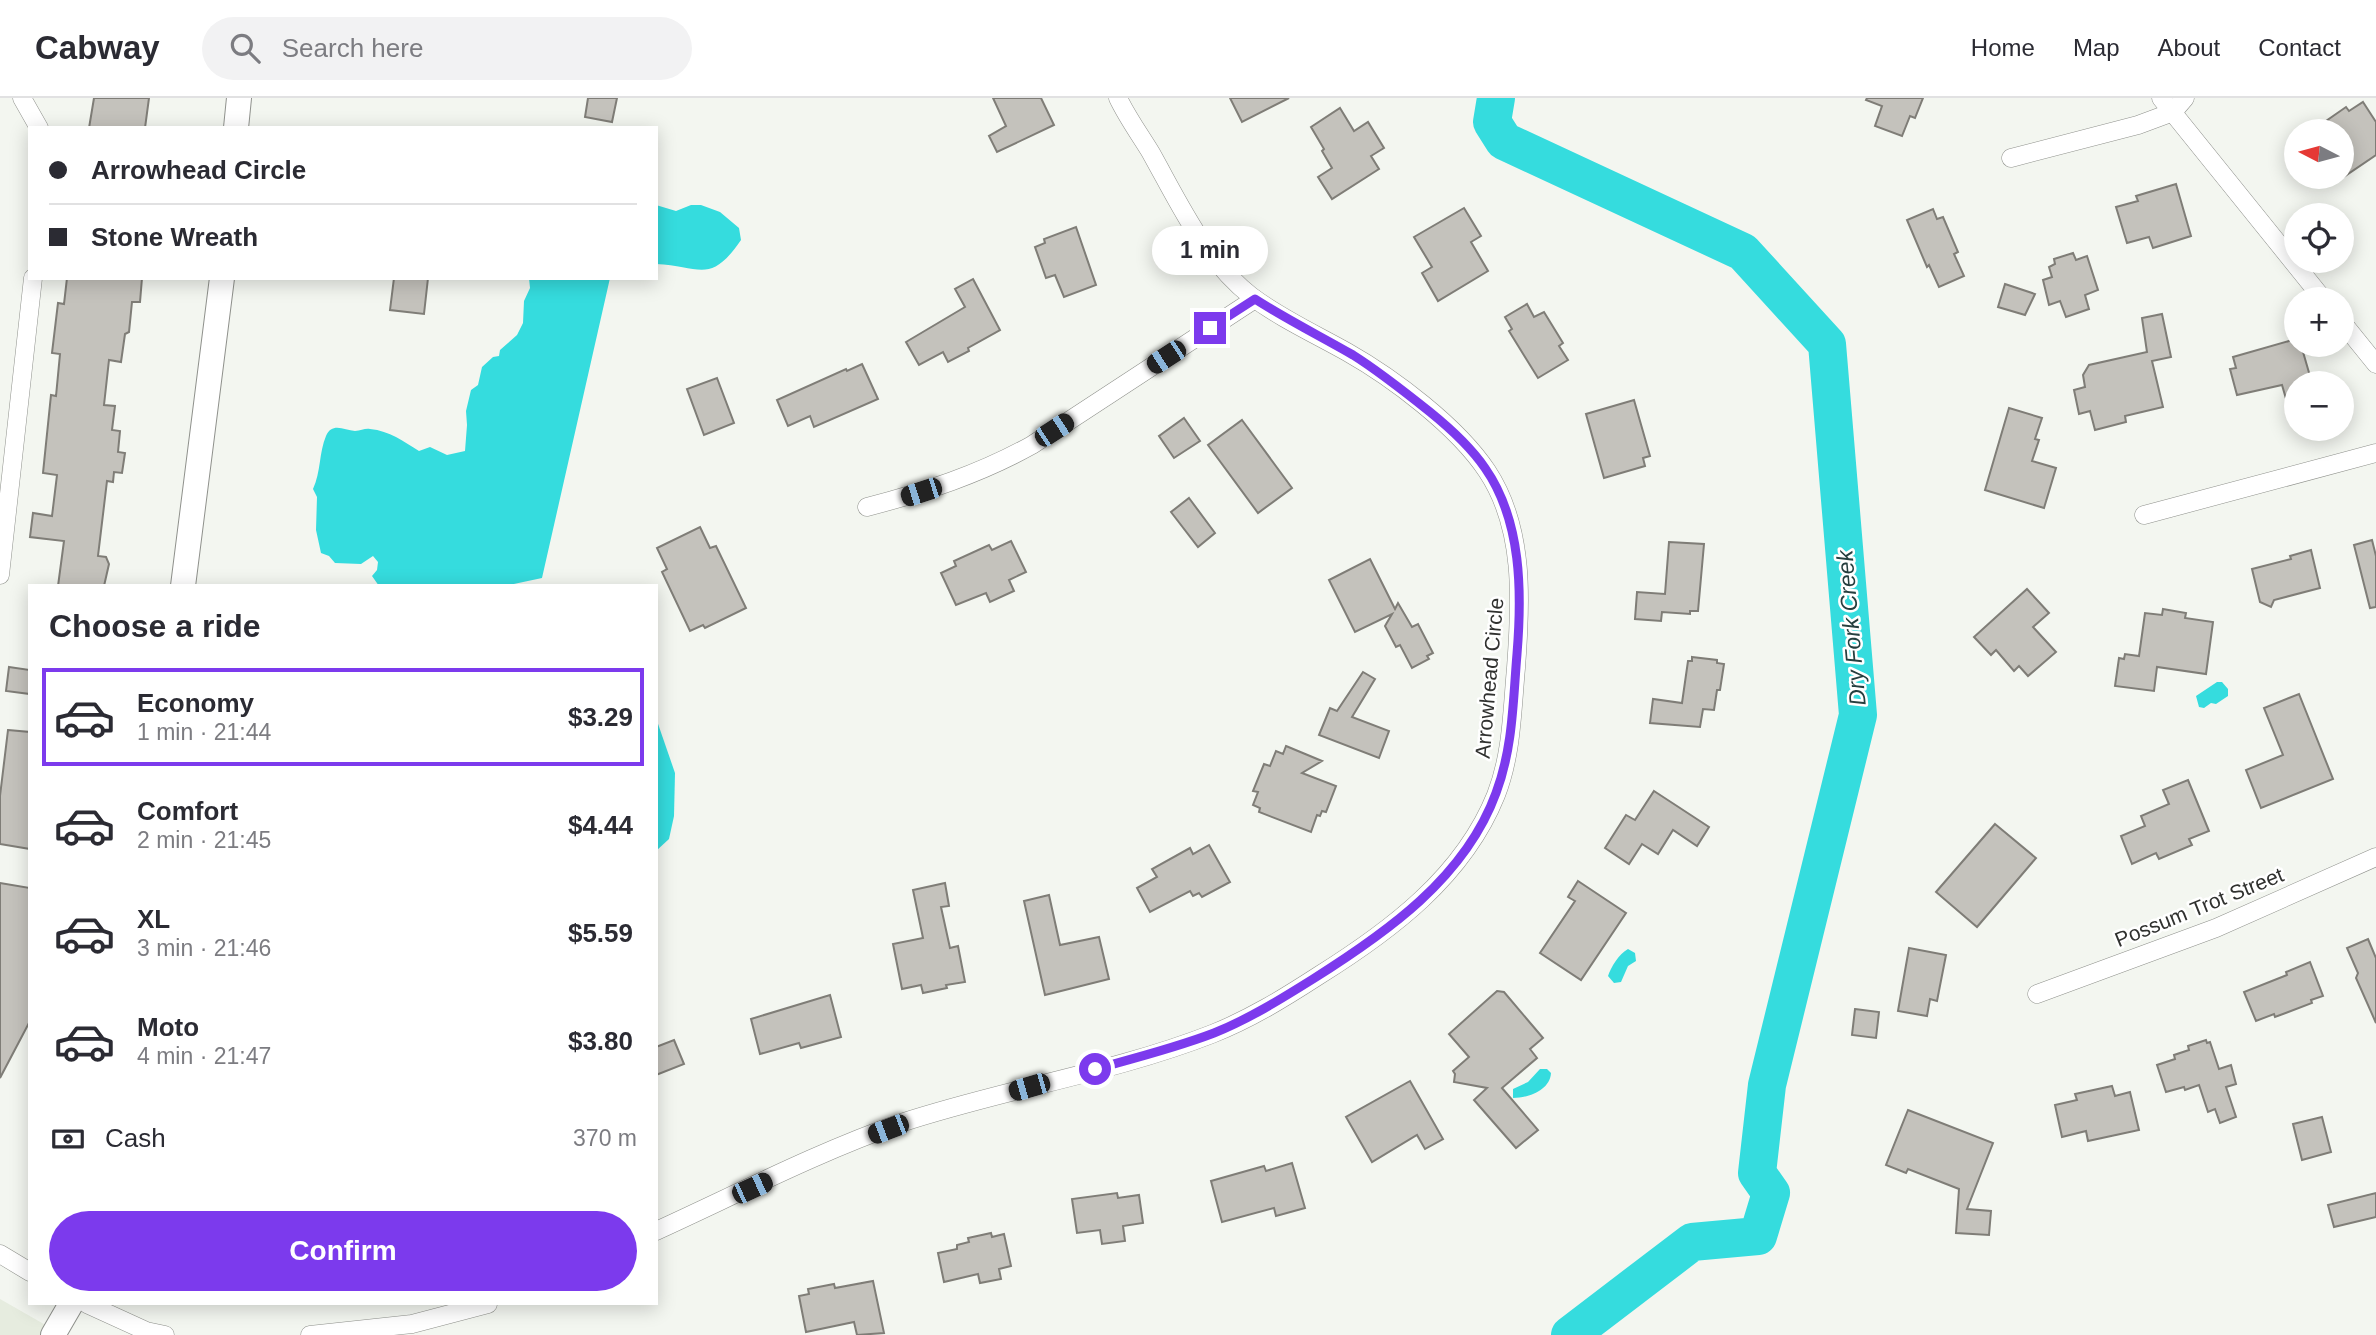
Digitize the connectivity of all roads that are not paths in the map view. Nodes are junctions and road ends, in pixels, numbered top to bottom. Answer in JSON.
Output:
{"nodes":[{"id":1,"x":22,"y":98,"type":"edge"},
{"id":2,"x":239,"y":98,"type":"edge"},
{"id":3,"x":1118,"y":98,"type":"edge"},
{"id":4,"x":2161,"y":98,"type":"edge"},
{"id":5,"x":2185,"y":98,"type":"edge"},
{"id":6,"x":2173,"y":112,"type":"junction"},
{"id":7,"x":38,"y":126,"type":"edge"},
{"id":8,"x":236,"y":126,"type":"edge"},
{"id":9,"x":2011,"y":158,"type":"dead end"},
{"id":10,"x":33,"y":280,"type":"edge"},
{"id":11,"x":222,"y":280,"type":"edge"},
{"id":12,"x":2313,"y":287,"type":"edge"},
{"id":13,"x":1255,"y":299,"type":"junction"},
{"id":14,"x":2354,"y":337,"type":"edge"},
{"id":15,"x":2376,"y":364,"type":"edge"},
{"id":16,"x":2376,"y":453,"type":"edge"},
{"id":17,"x":867,"y":507,"type":"dead end"},
{"id":18,"x":2144,"y":515,"type":"dead end"},
{"id":19,"x":0,"y":575,"type":"edge"},
{"id":20,"x":183,"y":584,"type":"edge"},
{"id":21,"x":2376,"y":857,"type":"edge"},
{"id":22,"x":2037,"y":995,"type":"dead end"},
{"id":23,"x":658,"y":1230,"type":"edge"},
{"id":24,"x":0,"y":1255,"type":"edge"},
{"id":25,"x":28,"y":1271,"type":"edge"},
{"id":26,"x":70,"y":1305,"type":"edge"},
{"id":27,"x":88,"y":1305,"type":"edge"},
{"id":28,"x":485,"y":1305,"type":"edge"},
{"id":29,"x":53,"y":1335,"type":"edge"},
{"id":30,"x":165,"y":1335,"type":"edge"},
{"id":31,"x":310,"y":1335,"type":"edge"}],
"edges":[{"from":1,"to":7,"type":"street"},
{"from":2,"to":8,"type":"main road"},
{"from":3,"to":13,"type":"street","name":"Arrowhead Circle"},
{"from":4,"to":6,"type":"street"},
{"from":5,"to":6,"type":"street"},
{"from":6,"to":9,"type":"street"},
{"from":6,"to":12,"type":"street"},
{"from":10,"to":19,"type":"street"},
{"from":11,"to":20,"type":"main road"},
{"from":13,"to":17,"type":"street"},
{"from":13,"to":23,"type":"street","name":"Arrowhead Circle"},
{"from":14,"to":15,"type":"street"},
{"from":16,"to":18,"type":"street"},
{"from":21,"to":22,"type":"street","name":"Possum Trot Street"},
{"from":24,"to":25,"type":"street"},
{"from":26,"to":29,"type":"main road"},
{"from":27,"to":30,"type":"street"},
{"from":28,"to":31,"type":"street"}]}
